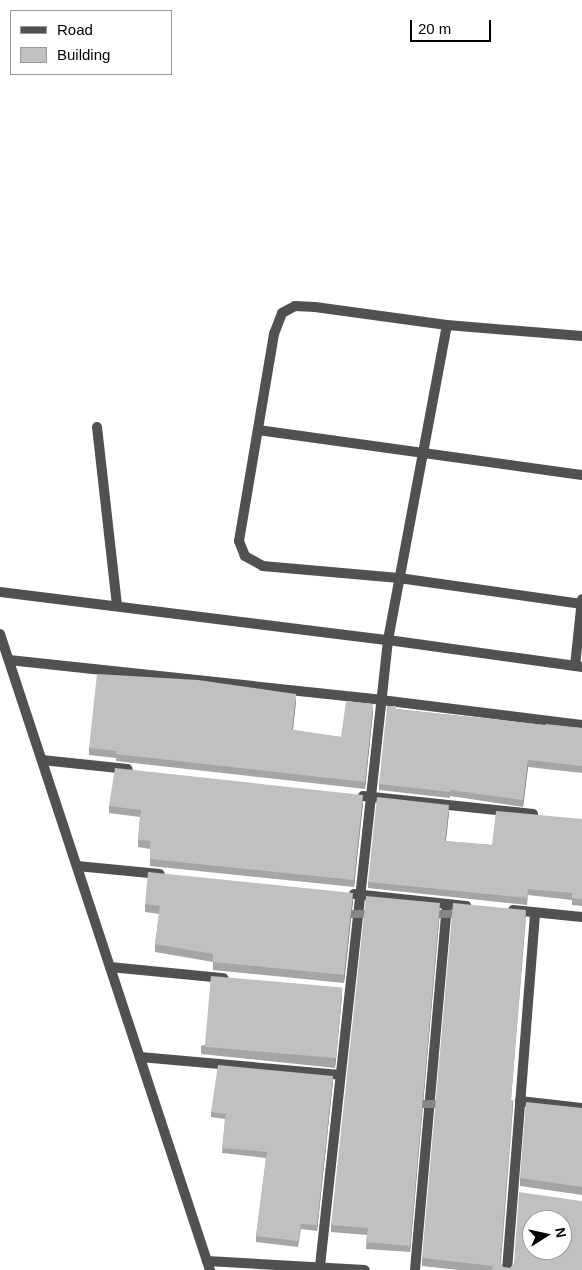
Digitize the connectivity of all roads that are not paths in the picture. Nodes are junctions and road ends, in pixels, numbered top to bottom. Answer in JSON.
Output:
{"nodes":[{"id":1,"x":447,"y":325,"type":"junction"},
{"id":2,"x":582,"y":336,"type":"edge"},
{"id":3,"x":97,"y":427,"type":"dead end"},
{"id":4,"x":258,"y":430,"type":"junction"},
{"id":5,"x":422,"y":453,"type":"junction"},
{"id":6,"x":582,"y":475,"type":"edge"},
{"id":7,"x":400,"y":578,"type":"junction"},
{"id":8,"x":0,"y":592,"type":"edge"},
{"id":9,"x":582,"y":599,"type":"edge"},
{"id":10,"x":582,"y":604,"type":"edge"},
{"id":11,"x":118,"y":606,"type":"junction"},
{"id":12,"x":0,"y":634,"type":"edge"},
{"id":13,"x":388,"y":640,"type":"junction"},
{"id":14,"x":9,"y":660,"type":"junction"},
{"id":15,"x":578,"y":666,"type":"edge"},
{"id":16,"x":381,"y":700,"type":"junction"},
{"id":17,"x":582,"y":725,"type":"edge"},
{"id":18,"x":42,"y":760,"type":"junction"},
{"id":19,"x":138,"y":771,"type":"edge"},
{"id":20,"x":351,"y":794,"type":"edge"},
{"id":21,"x":370,"y":796,"type":"junction"},
{"id":22,"x":544,"y":816,"type":"edge"},
{"id":23,"x":77,"y":866,"type":"junction"},
{"id":24,"x":174,"y":876,"type":"edge"},
{"id":25,"x":340,"y":892,"type":"edge"},
{"id":26,"x":360,"y":894,"type":"junction"},
{"id":27,"x":447,"y":904,"type":"junction"},
{"id":28,"x":477,"y":907,"type":"edge"},
{"id":29,"x":506,"y":910,"type":"edge"},
{"id":30,"x":535,"y":913,"type":"junction"},
{"id":31,"x":582,"y":917,"type":"edge"},
{"id":32,"x":110,"y":967,"type":"junction"},
{"id":33,"x":234,"y":979,"type":"edge"},
{"id":34,"x":140,"y":1057,"type":"junction"},
{"id":35,"x":340,"y":1075,"type":"junction"},
{"id":36,"x":520,"y":1101,"type":"junction"},
{"id":37,"x":582,"y":1108,"type":"edge"},
{"id":38,"x":208,"y":1265,"type":"edge"},
{"id":39,"x":320,"y":1266,"type":"junction"},
{"id":40,"x":365,"y":1270,"type":"edge"},
{"id":41,"x":415,"y":1270,"type":"edge"},
{"id":42,"x":507,"y":1270,"type":"edge"}],
"edges":[{"from":1,"to":2,"type":"street"},
{"from":1,"to":4,"type":"street"},
{"from":1,"to":5,"type":"street"},
{"from":3,"to":11,"type":"street"},
{"from":4,"to":5,"type":"street"},
{"from":4,"to":7,"type":"street"},
{"from":5,"to":6,"type":"street"},
{"from":5,"to":7,"type":"street"},
{"from":7,"to":10,"type":"street"},
{"from":7,"to":13,"type":"street"},
{"from":8,"to":11,"type":"street"},
{"from":9,"to":10,"type":"street"},
{"from":10,"to":15,"type":"street"},
{"from":11,"to":13,"type":"street"},
{"from":12,"to":14,"type":"street"},
{"from":13,"to":15,"type":"street"},
{"from":13,"to":16,"type":"street"},
{"from":14,"to":16,"type":"street"},
{"from":14,"to":18,"type":"street"},
{"from":16,"to":17,"type":"street"},
{"from":16,"to":21,"type":"street"},
{"from":18,"to":19,"type":"street"},
{"from":18,"to":23,"type":"street"},
{"from":20,"to":21,"type":"street"},
{"from":21,"to":22,"type":"street"},
{"from":21,"to":26,"type":"street"},
{"from":23,"to":24,"type":"street"},
{"from":23,"to":32,"type":"street"},
{"from":25,"to":26,"type":"street"},
{"from":26,"to":27,"type":"street"},
{"from":26,"to":35,"type":"street"},
{"from":27,"to":28,"type":"street"},
{"from":27,"to":41,"type":"street"},
{"from":29,"to":30,"type":"street"},
{"from":30,"to":31,"type":"street"},
{"from":30,"to":36,"type":"street"},
{"from":32,"to":33,"type":"street"},
{"from":32,"to":34,"type":"street"},
{"from":34,"to":35,"type":"street"},
{"from":34,"to":38,"type":"street"},
{"from":35,"to":39,"type":"street"},
{"from":36,"to":37,"type":"street"},
{"from":36,"to":42,"type":"street"},
{"from":38,"to":39,"type":"street"},
{"from":39,"to":40,"type":"street"}]}
